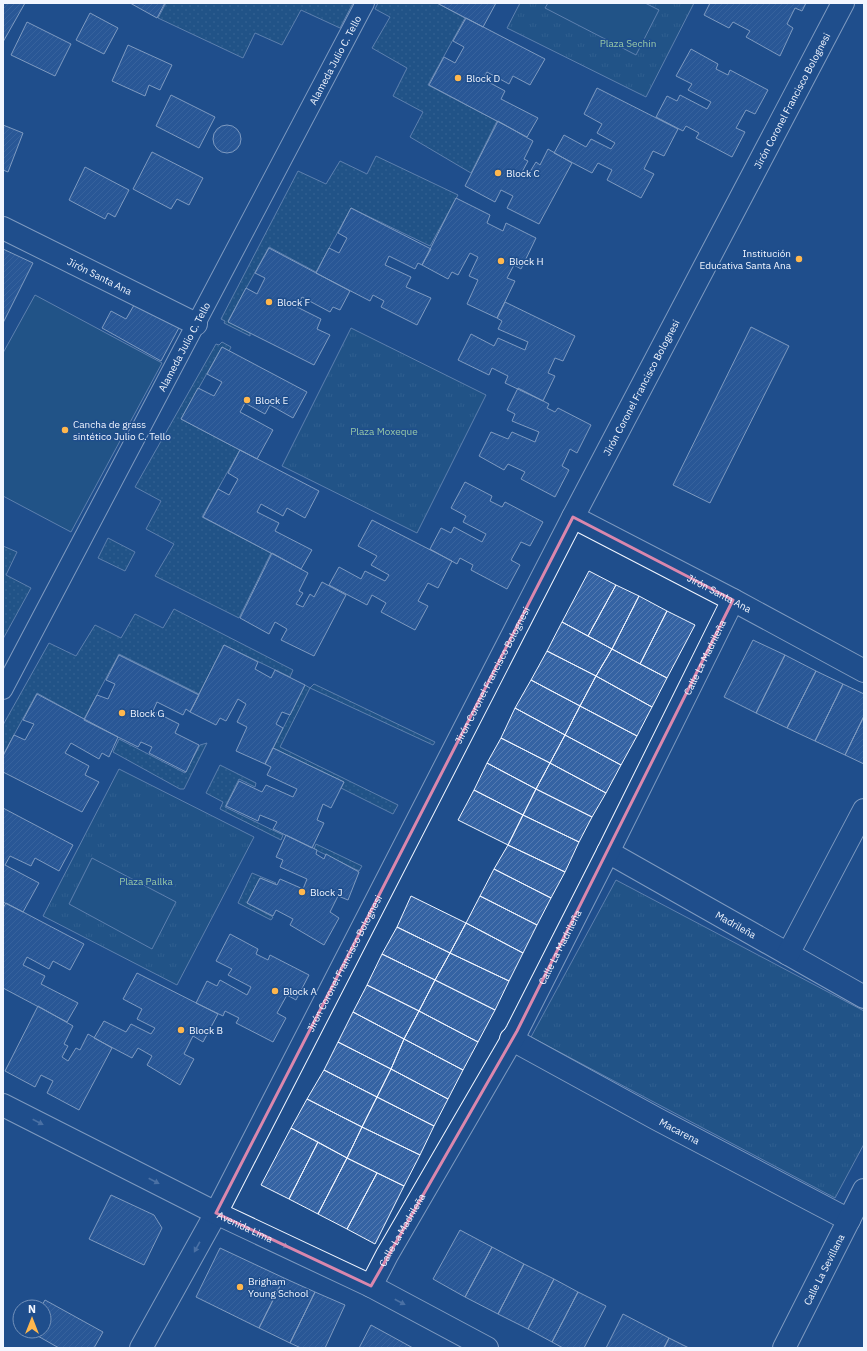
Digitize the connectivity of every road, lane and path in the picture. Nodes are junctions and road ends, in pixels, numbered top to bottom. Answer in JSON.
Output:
{"nodes":[{"id":1,"x":365,"y":3,"type":"edge"},
{"id":2,"x":843,"y":3,"type":"edge"},
{"id":3,"x":3,"y":228,"type":"edge"},
{"id":4,"x":196,"y":324,"type":"junction"},
{"id":5,"x":573,"y":517,"type":"junction"},
{"id":6,"x":733,"y":600,"type":"junction"},
{"id":7,"x":864,"y":671,"type":"edge"},
{"id":8,"x":3,"y":690,"type":"edge"},
{"id":9,"x":864,"y":810,"type":"edge"},
{"id":10,"x":608,"y":852,"type":"junction"},
{"id":11,"x":788,"y":954,"type":"junction"},
{"id":12,"x":864,"y":997,"type":"edge"},
{"id":13,"x":511,"y":1039,"type":"junction"},
{"id":14,"x":3,"y":1104,"type":"edge"},
{"id":15,"x":864,"y":1190,"type":"edge"},
{"id":16,"x":216,"y":1213,"type":"junction"},
{"id":17,"x":849,"y":1220,"type":"junction"},
{"id":18,"x":370,"y":1286,"type":"junction"},
{"id":19,"x":141,"y":1348,"type":"edge"},
{"id":20,"x":487,"y":1348,"type":"edge"},
{"id":21,"x":784,"y":1348,"type":"edge"}],
"edges":[{"from":1,"to":4,"type":"street","name":"Alameda Julio C. Tello"},
{"from":2,"to":5,"type":"street","name":"Jirón Coronel Francisco Bolognesi"},
{"from":3,"to":4,"type":"street","name":"Jirón Santa Ana"},
{"from":4,"to":8,"type":"street","name":"Alameda Julio C. Tello"},
{"from":5,"to":6,"type":"street","name":"Jirón Santa Ana"},
{"from":5,"to":16,"type":"street","name":"Jirón Coronel Francisco Bolognesi"},
{"from":6,"to":7,"type":"street","name":"Jirón Santa Ana"},
{"from":6,"to":10,"type":"street","name":"Calle La Madrileña"},
{"from":9,"to":11,"type":"street"},
{"from":10,"to":11,"type":"street","name":"Madrileña"},
{"from":10,"to":13,"type":"street","name":"Calle La Madrileña"},
{"from":11,"to":12,"type":"street","name":"Madrileña"},
{"from":13,"to":17,"type":"street","name":"Macarena"},
{"from":13,"to":18,"type":"street","name":"Calle La Madrileña"},
{"from":14,"to":16,"type":"street","name":"Avenida Lima","one_way":true},
{"from":15,"to":17,"type":"street","name":"Calle La Sevillana"},
{"from":16,"to":18,"type":"street","name":"Avenida Lima","one_way":true},
{"from":16,"to":19,"type":"street","name":"Jirón Coronel Francisco Bolognesi","one_way":true},
{"from":17,"to":21,"type":"street","name":"Calle La Sevillana"},
{"from":18,"to":20,"type":"street","name":"Avenida Lima","one_way":true}]}
